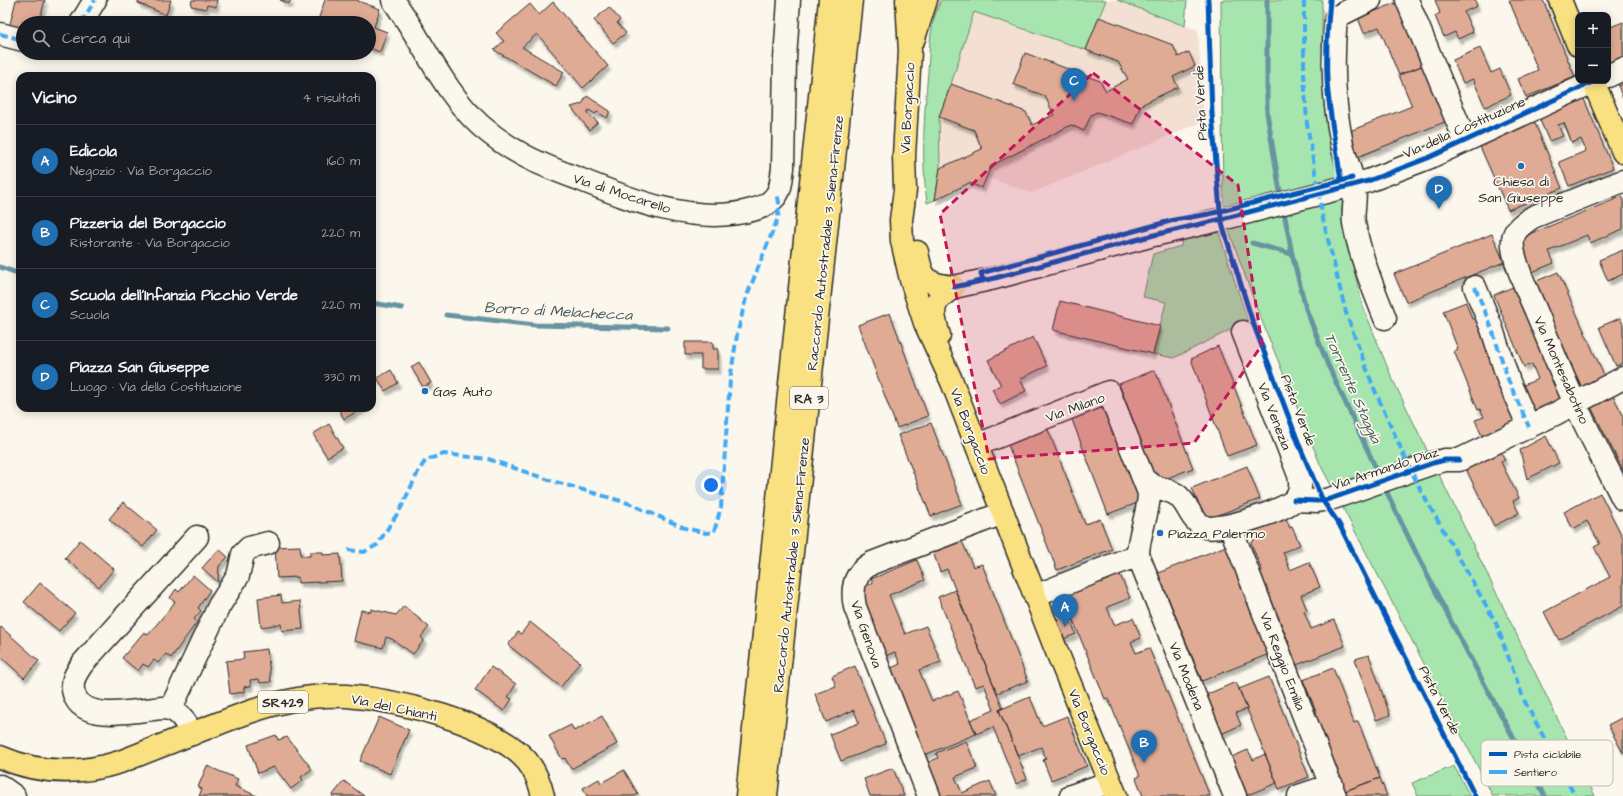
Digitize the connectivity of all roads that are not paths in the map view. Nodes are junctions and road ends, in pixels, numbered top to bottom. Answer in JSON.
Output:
{"nodes":[{"id":1,"x":95,"y":0,"type":"edge"},
{"id":2,"x":393,"y":0,"type":"edge"},
{"id":3,"x":789,"y":0,"type":"edge"},
{"id":4,"x":830,"y":0,"type":"edge"},
{"id":5,"x":850,"y":0,"type":"edge"},
{"id":6,"x":906,"y":0,"type":"edge"},
{"id":7,"x":926,"y":0,"type":"edge"},
{"id":8,"x":1370,"y":0,"type":"edge"},
{"id":9,"x":1408,"y":0,"type":"edge"},
{"id":10,"x":1560,"y":0,"type":"edge"},
{"id":11,"x":85,"y":16,"type":"edge"},
{"id":12,"x":0,"y":34,"type":"edge"},
{"id":13,"x":16,"y":38,"type":"edge"},
{"id":14,"x":1575,"y":38,"type":"edge"},
{"id":15,"x":910,"y":51,"type":"junction"},
{"id":16,"x":1623,"y":69,"type":"edge"},
{"id":17,"x":1611,"y":74,"type":"edge"},
{"id":18,"x":1588,"y":84,"type":"edge"},
{"id":19,"x":1598,"y":84,"type":"edge"},
{"id":20,"x":1465,"y":140,"type":"junction"},
{"id":21,"x":1623,"y":152,"type":"edge"},
{"id":22,"x":1623,"y":181,"type":"edge"},
{"id":23,"x":1347,"y":187,"type":"junction"},
{"id":24,"x":905,"y":190,"type":"junction"},
{"id":25,"x":954,"y":287,"type":"junction"},
{"id":26,"x":1475,"y":287,"type":"dead end"},
{"id":27,"x":1385,"y":318,"type":"dead end"},
{"id":28,"x":1243,"y":332,"type":"dead end"},
{"id":29,"x":1623,"y":378,"type":"edge"},
{"id":30,"x":952,"y":382,"type":"junction"},
{"id":31,"x":1575,"y":403,"type":"junction"},
{"id":32,"x":1529,"y":427,"type":"junction"},
{"id":33,"x":977,"y":445,"type":"junction"},
{"id":34,"x":1144,"y":479,"type":"junction"},
{"id":35,"x":1623,"y":499,"type":"edge"},
{"id":36,"x":1294,"y":500,"type":"junction"},
{"id":37,"x":1003,"y":513,"type":"junction"},
{"id":38,"x":1230,"y":526,"type":"junction"},
{"id":39,"x":198,"y":537,"type":"dead end"},
{"id":40,"x":268,"y":543,"type":"dead end"},
{"id":41,"x":1138,"y":555,"type":"junction"},
{"id":42,"x":1035,"y":596,"type":"junction"},
{"id":43,"x":171,"y":708,"type":"junction"},
{"id":44,"x":192,"y":734,"type":"junction"},
{"id":45,"x":0,"y":757,"type":"edge"},
{"id":46,"x":0,"y":786,"type":"edge"},
{"id":47,"x":1113,"y":789,"type":"edge"},
{"id":48,"x":1333,"y":790,"type":"edge"},
{"id":49,"x":14,"y":796,"type":"edge"},
{"id":50,"x":543,"y":796,"type":"edge"},
{"id":51,"x":747,"y":796,"type":"edge"},
{"id":52,"x":766,"y":796,"type":"edge"},
{"id":53,"x":929,"y":796,"type":"edge"},
{"id":54,"x":1071,"y":796,"type":"edge"},
{"id":55,"x":1235,"y":796,"type":"edge"},
{"id":56,"x":1299,"y":796,"type":"edge"}],
"edges":[{"from":1,"to":11,"type":"street"},
{"from":2,"to":3,"type":"street","name":"Via di Mocarello"},
{"from":4,"to":51,"type":"main road","name":"Raccordo Autostradale 3 Siena-Firenze","number":"RA 3"},
{"from":5,"to":52,"type":"main road","name":"Raccordo Autostradale 3 Siena-Firenze","number":"RA 3"},
{"from":6,"to":15,"type":"main road","name":"Via Borgaccio"},
{"from":7,"to":15,"type":"main road","name":"Via Borgaccio"},
{"from":8,"to":23,"type":"street"},
{"from":9,"to":20,"type":"street"},
{"from":10,"to":14,"type":"main road"},
{"from":12,"to":13,"type":"street"},
{"from":15,"to":24,"type":"main road","name":"Via Borgaccio"},
{"from":16,"to":17,"type":"street","name":"Via della Costituzione"},
{"from":18,"to":20,"type":"street","name":"Via della Costituzione"},
{"from":19,"to":21,"type":"main road"},
{"from":20,"to":23,"type":"street","name":"Via della Costituzione"},
{"from":22,"to":31,"type":"street","name":"Via Montesabotino"},
{"from":23,"to":25,"type":"street","name":"Via della Costituzione"},
{"from":23,"to":27,"type":"street"},
{"from":24,"to":25,"type":"main road"},
{"from":24,"to":30,"type":"main road","name":"Via Borgaccio"},
{"from":25,"to":30,"type":"main road"},
{"from":26,"to":32,"type":"street"},
{"from":28,"to":36,"type":"street","name":"Via Venezia"},
{"from":29,"to":31,"type":"street","name":"Via Armando Diaz"},
{"from":30,"to":33,"type":"main road","name":"Via Borgaccio"},
{"from":31,"to":32,"type":"street","name":"Via Armando Diaz"},
{"from":31,"to":35,"type":"street","name":"Via Montesabotino"},
{"from":32,"to":36,"type":"street","name":"Via Armando Diaz"},
{"from":33,"to":34,"type":"street","name":"Via Milano"},
{"from":33,"to":37,"type":"main road","name":"Via Borgaccio"},
{"from":34,"to":38,"type":"street"},
{"from":34,"to":41,"type":"street"},
{"from":36,"to":38,"type":"street"},
{"from":37,"to":42,"type":"main road","name":"Via Borgaccio"},
{"from":37,"to":53,"type":"street","name":"Via Genova"},
{"from":38,"to":48,"type":"street","name":"Via Reggio Emilia"},
{"from":39,"to":43,"type":"street"},
{"from":40,"to":43,"type":"street"},
{"from":41,"to":42,"type":"street"},
{"from":41,"to":55,"type":"street","name":"Via Modena"},
{"from":42,"to":47,"type":"main road","name":"Via Borgaccio"},
{"from":43,"to":44,"type":"street"},
{"from":44,"to":45,"type":"main road","name":"Via del Chianti","number":"SR429"},
{"from":44,"to":50,"type":"main road","name":"Via del Chianti","number":"SR429"},
{"from":46,"to":49,"type":"street"},
{"from":47,"to":54,"type":"street"},
{"from":48,"to":56,"type":"street"}]}
